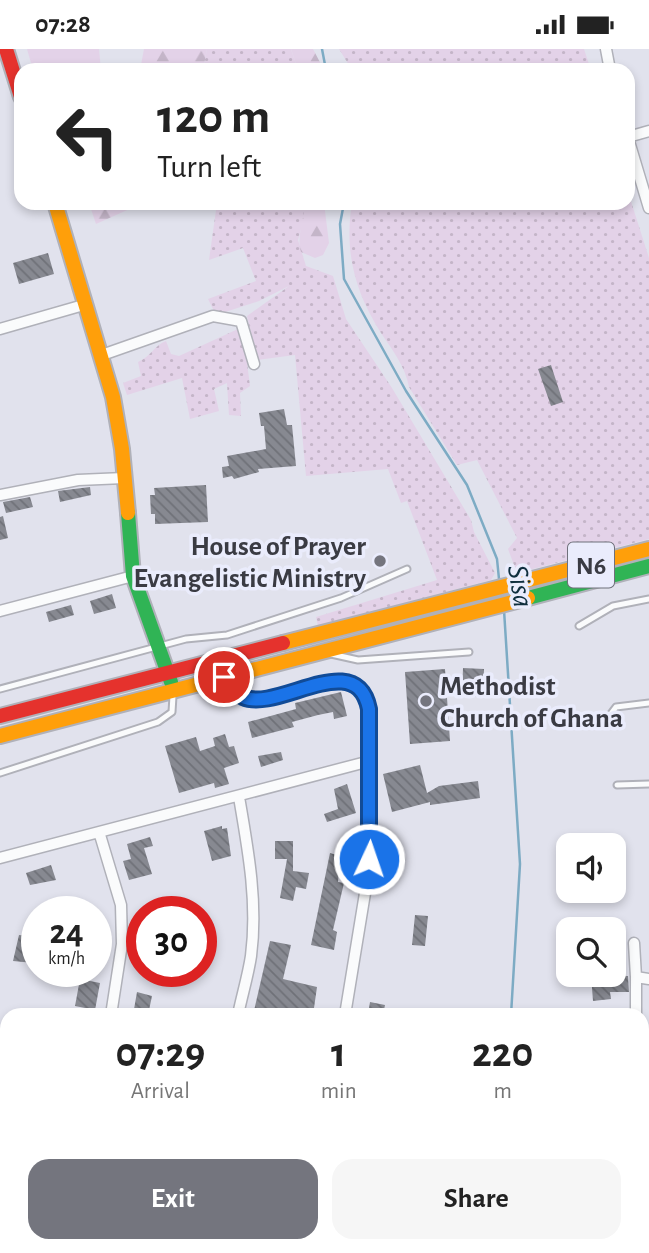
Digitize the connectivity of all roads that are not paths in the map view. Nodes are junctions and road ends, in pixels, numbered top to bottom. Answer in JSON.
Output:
{"nodes":[{"id":1,"x":6,"y":49,"type":"edge"},
{"id":2,"x":14,"y":75,"type":"edge"},
{"id":3,"x":635,"y":161,"type":"edge"},
{"id":4,"x":649,"y":208,"type":"edge"},
{"id":5,"x":57,"y":210,"type":"edge"},
{"id":6,"x":87,"y":304,"type":"junction"},
{"id":7,"x":0,"y":329,"type":"edge"},
{"id":8,"x":102,"y":355,"type":"junction"},
{"id":9,"x":254,"y":364,"type":"dead end"},
{"id":10,"x":124,"y":478,"type":"junction"},
{"id":11,"x":0,"y":495,"type":"edge"},
{"id":12,"x":649,"y":549,"type":"edge"},
{"id":13,"x":649,"y":566,"type":"edge"},
{"id":14,"x":407,"y":569,"type":"dead end"},
{"id":15,"x":133,"y":576,"type":"junction"},
{"id":16,"x":649,"y":599,"type":"edge"},
{"id":17,"x":0,"y":611,"type":"edge"},
{"id":18,"x":579,"y":626,"type":"dead end"},
{"id":19,"x":160,"y":646,"type":"junction"},
{"id":20,"x":325,"y":651,"type":"junction"},
{"id":21,"x":469,"y":652,"type":"dead end"},
{"id":22,"x":169,"y":672,"type":"junction"},
{"id":23,"x":224,"y":677,"type":"junction"},
{"id":24,"x":0,"y":689,"type":"edge"},
{"id":25,"x":173,"y":691,"type":"junction"},
{"id":26,"x":649,"y":703,"type":"edge"},
{"id":27,"x":0,"y":716,"type":"edge"},
{"id":28,"x":604,"y":723,"type":"dead end"},
{"id":29,"x":0,"y":736,"type":"edge"},
{"id":30,"x":370,"y":761,"type":"junction"},
{"id":31,"x":0,"y":773,"type":"edge"},
{"id":32,"x":649,"y":784,"type":"edge"},
{"id":33,"x":617,"y":785,"type":"dead end"},
{"id":34,"x":239,"y":797,"type":"junction"},
{"id":35,"x":100,"y":835,"type":"junction"},
{"id":36,"x":0,"y":858,"type":"edge"},
{"id":37,"x":635,"y":943,"type":"dead end"},
{"id":38,"x":636,"y":977,"type":"junction"},
{"id":39,"x":649,"y":979,"type":"edge"},
{"id":40,"x":112,"y":1008,"type":"edge"},
{"id":41,"x":240,"y":1008,"type":"edge"},
{"id":42,"x":346,"y":1008,"type":"edge"},
{"id":43,"x":636,"y":1008,"type":"edge"}],
"edges":[{"from":1,"to":2,"type":"main road"},
{"from":3,"to":4,"type":"street"},
{"from":5,"to":6,"type":"main road"},
{"from":6,"to":7,"type":"street"},
{"from":6,"to":8,"type":"main road"},
{"from":8,"to":9,"type":"street"},
{"from":8,"to":10,"type":"main road"},
{"from":10,"to":11,"type":"street"},
{"from":10,"to":15,"type":"main road"},
{"from":12,"to":22,"type":"main road","number":"N6"},
{"from":13,"to":20,"type":"main road","number":"N6"},
{"from":14,"to":19,"type":"lane"},
{"from":15,"to":17,"type":"street"},
{"from":15,"to":19,"type":"main road"},
{"from":16,"to":18,"type":"lane"},
{"from":19,"to":22,"type":"main road"},
{"from":19,"to":24,"type":"lane"},
{"from":20,"to":21,"type":"lane"},
{"from":20,"to":23,"type":"main road","number":"N6"},
{"from":22,"to":25,"type":"main road"},
{"from":22,"to":27,"type":"main road","number":"N6"},
{"from":23,"to":25,"type":"main road","number":"N6"},
{"from":23,"to":30,"type":"street"},
{"from":25,"to":29,"type":"main road","number":"N6"},
{"from":25,"to":31,"type":"lane"},
{"from":26,"to":28,"type":"lane"},
{"from":30,"to":34,"type":"street"},
{"from":30,"to":42,"type":"street"},
{"from":32,"to":33,"type":"lane"},
{"from":34,"to":35,"type":"street"},
{"from":34,"to":41,"type":"street"},
{"from":35,"to":36,"type":"street"},
{"from":35,"to":40,"type":"street"},
{"from":37,"to":38,"type":"street"},
{"from":38,"to":39,"type":"street"},
{"from":38,"to":43,"type":"street"}]}
